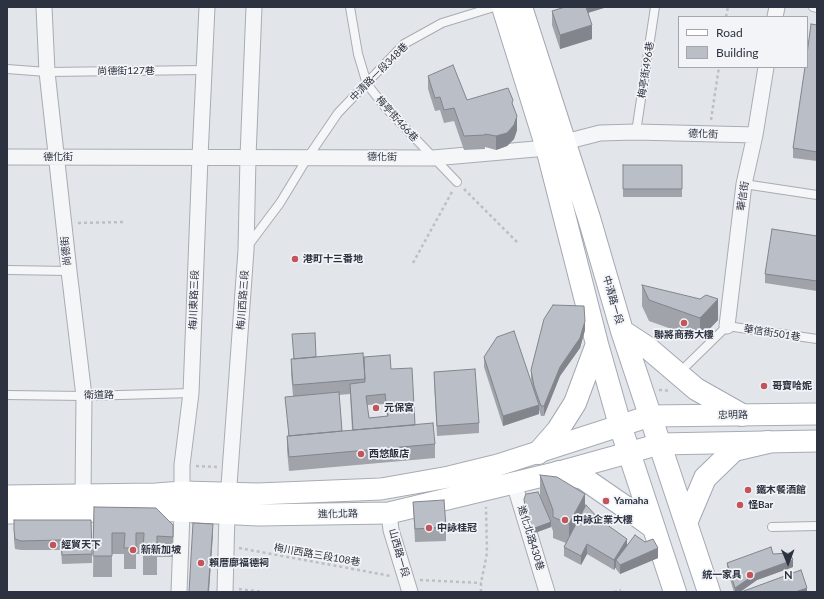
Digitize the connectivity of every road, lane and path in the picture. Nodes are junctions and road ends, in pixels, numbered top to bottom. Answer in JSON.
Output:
{"nodes":[{"id":1,"x":44,"y":7,"type":"edge"},
{"id":2,"x":207,"y":7,"type":"edge"},
{"id":3,"x":254,"y":7,"type":"edge"},
{"id":4,"x":350,"y":7,"type":"edge"},
{"id":5,"x":494,"y":7,"type":"edge"},
{"id":6,"x":503,"y":7,"type":"edge"},
{"id":7,"x":521,"y":7,"type":"edge"},
{"id":8,"x":656,"y":7,"type":"edge"},
{"id":9,"x":813,"y":7,"type":"edge"},
{"id":10,"x":817,"y":8,"type":"edge"},
{"id":11,"x":719,"y":68,"type":"edge"},
{"id":12,"x":766,"y":68,"type":"edge"},
{"id":13,"x":7,"y":69,"type":"edge"},
{"id":14,"x":204,"y":70,"type":"junction"},
{"id":15,"x":47,"y":72,"type":"junction"},
{"id":16,"x":367,"y":84,"type":"junction"},
{"id":17,"x":636,"y":132,"type":"junction"},
{"id":18,"x":710,"y":134,"type":"junction"},
{"id":19,"x":755,"y":135,"type":"junction"},
{"id":20,"x":556,"y":145,"type":"junction"},
{"id":21,"x":7,"y":157,"type":"edge"},
{"id":22,"x":57,"y":157,"type":"junction"},
{"id":23,"x":200,"y":157,"type":"junction"},
{"id":24,"x":248,"y":157,"type":"junction"},
{"id":25,"x":308,"y":157,"type":"junction"},
{"id":26,"x":433,"y":158,"type":"junction"},
{"id":27,"x":457,"y":182,"type":"junction"},
{"id":28,"x":744,"y":184,"type":"junction"},
{"id":29,"x":817,"y":195,"type":"edge"},
{"id":30,"x":125,"y":222,"type":"dead end"},
{"id":31,"x":64,"y":224,"type":"junction"},
{"id":32,"x":518,"y":243,"type":"dead end"},
{"id":33,"x":246,"y":250,"type":"junction"},
{"id":34,"x":413,"y":263,"type":"dead end"},
{"id":35,"x":7,"y":270,"type":"edge"},
{"id":36,"x":68,"y":271,"type":"junction"},
{"id":37,"x":727,"y":326,"type":"junction"},
{"id":38,"x":622,"y":331,"type":"junction"},
{"id":39,"x":817,"y":339,"type":"edge"},
{"id":40,"x":597,"y":344,"type":"junction"},
{"id":41,"x":678,"y":374,"type":"junction"},
{"id":42,"x":191,"y":393,"type":"junction"},
{"id":43,"x":7,"y":394,"type":"edge"},
{"id":44,"x":84,"y":396,"type":"junction"},
{"id":45,"x":817,"y":414,"type":"edge"},
{"id":46,"x":742,"y":415,"type":"junction"},
{"id":47,"x":650,"y":416,"type":"junction"},
{"id":48,"x":620,"y":425,"type":"junction"},
{"id":49,"x":817,"y":441,"type":"edge"},
{"id":50,"x":768,"y":442,"type":"junction"},
{"id":51,"x":660,"y":444,"type":"junction"},
{"id":52,"x":630,"y":452,"type":"junction"},
{"id":53,"x":538,"y":453,"type":"junction"},
{"id":54,"x":190,"y":466,"type":"dead end"},
{"id":55,"x":224,"y":467,"type":"dead end"},
{"id":56,"x":559,"y":472,"type":"junction"},
{"id":57,"x":514,"y":483,"type":"junction"},
{"id":58,"x":486,"y":490,"type":"junction"},
{"id":59,"x":229,"y":493,"type":"junction"},
{"id":60,"x":83,"y":495,"type":"junction"},
{"id":61,"x":7,"y":496,"type":"edge"},
{"id":62,"x":183,"y":502,"type":"junction"},
{"id":63,"x":7,"y":513,"type":"edge"},
{"id":64,"x":389,"y":513,"type":"junction"},
{"id":65,"x":227,"y":514,"type":"junction"},
{"id":66,"x":686,"y":523,"type":"junction"},
{"id":67,"x":817,"y":526,"type":"edge"},
{"id":68,"x":653,"y":527,"type":"junction"},
{"id":69,"x":772,"y":527,"type":"dead end"},
{"id":70,"x":226,"y":546,"type":"junction"},
{"id":71,"x":481,"y":583,"type":"junction"},
{"id":72,"x":408,"y":585,"type":"edge"},
{"id":73,"x":225,"y":589,"type":"edge"},
{"id":74,"x":621,"y":590,"type":"dead end"},
{"id":75,"x":179,"y":592,"type":"edge"},
{"id":76,"x":263,"y":592,"type":"edge"},
{"id":77,"x":481,"y":592,"type":"edge"},
{"id":78,"x":547,"y":592,"type":"edge"},
{"id":79,"x":614,"y":592,"type":"edge"},
{"id":80,"x":674,"y":592,"type":"edge"},
{"id":81,"x":709,"y":592,"type":"edge"}],
"edges":[{"from":1,"to":15,"type":"street","name":"尚德街"},
{"from":2,"to":14,"type":"street","name":"梅川東路三段"},
{"from":3,"to":24,"type":"street","name":"梅川西路三段"},
{"from":4,"to":16,"type":"lane","name":"梅亭街466巷"},
{"from":5,"to":16,"type":"lane","name":"中清路一段348巷"},
{"from":6,"to":20,"type":"main road","name":"中清路一段"},
{"from":7,"to":20,"type":"main road","name":"中清路一段"},
{"from":8,"to":17,"type":"lane","name":"梅亭街496巷"},
{"from":9,"to":10,"type":"lane"},
{"from":11,"to":18,"type":"path"},
{"from":12,"to":19,"type":"street","name":"華信街"},
{"from":13,"to":15,"type":"lane","name":"尚德街127巷"},
{"from":14,"to":15,"type":"lane","name":"尚德街127巷"},
{"from":14,"to":23,"type":"street","name":"梅川東路三段"},
{"from":15,"to":22,"type":"street","name":"尚德街"},
{"from":16,"to":25,"type":"lane","name":"中清路一段348巷"},
{"from":16,"to":26,"type":"lane","name":"梅亭街466巷"},
{"from":17,"to":18,"type":"street","name":"德化街"},
{"from":17,"to":20,"type":"street","name":"德化街"},
{"from":18,"to":19,"type":"street","name":"德化街"},
{"from":19,"to":28,"type":"street","name":"華信街"},
{"from":20,"to":26,"type":"street","name":"德化街"},
{"from":20,"to":38,"type":"main road","name":"中清路一段"},
{"from":20,"to":40,"type":"main road","name":"中清路一段"},
{"from":21,"to":22,"type":"street","name":"德化街"},
{"from":22,"to":23,"type":"street","name":"德化街"},
{"from":22,"to":31,"type":"street","name":"尚德街"},
{"from":23,"to":24,"type":"street","name":"德化街"},
{"from":23,"to":42,"type":"street","name":"梅川東路三段"},
{"from":24,"to":25,"type":"street","name":"德化街"},
{"from":24,"to":33,"type":"street","name":"梅川西路三段"},
{"from":25,"to":26,"type":"street","name":"德化街"},
{"from":25,"to":33,"type":"lane","name":"中清路一段348巷"},
{"from":26,"to":27,"type":"lane","name":"梅亭街466巷"},
{"from":27,"to":32,"type":"path"},
{"from":27,"to":34,"type":"path"},
{"from":28,"to":29,"type":"lane"},
{"from":28,"to":37,"type":"street","name":"華信街"},
{"from":30,"to":31,"type":"path"},
{"from":31,"to":36,"type":"street","name":"尚德街"},
{"from":33,"to":59,"type":"street","name":"梅川西路三段"},
{"from":35,"to":36,"type":"lane"},
{"from":36,"to":44,"type":"street","name":"尚德街"},
{"from":37,"to":39,"type":"lane","name":"華信街501巷"},
{"from":37,"to":41,"type":"lane"},
{"from":38,"to":41,"type":"main road"},
{"from":38,"to":47,"type":"main road","name":"中清路一段"},
{"from":40,"to":48,"type":"main road","name":"中清路一段"},
{"from":40,"to":53,"type":"main road"},
{"from":41,"to":46,"type":"main road"},
{"from":42,"to":44,"type":"lane","name":"衛道路"},
{"from":42,"to":62,"type":"street","name":"梅川東路三段"},
{"from":43,"to":44,"type":"lane","name":"衛道路"},
{"from":44,"to":60,"type":"street","name":"尚德街"},
{"from":45,"to":46,"type":"main road","name":"忠明路"},
{"from":46,"to":47,"type":"main road","name":"忠明路"},
{"from":47,"to":48,"type":"main road","name":"進化北路"},
{"from":47,"to":51,"type":"main road","name":"中清路一段"},
{"from":48,"to":52,"type":"main road","name":"中清路一段"},
{"from":48,"to":53,"type":"main road","name":"進化北路"},
{"from":49,"to":50,"type":"main road"},
{"from":50,"to":51,"type":"main road"},
{"from":50,"to":66,"type":"main road"},
{"from":51,"to":52,"type":"main road","name":"進化北路"},
{"from":51,"to":66,"type":"main road","name":"中清路一段"},
{"from":52,"to":56,"type":"main road","name":"進化北路"},
{"from":52,"to":68,"type":"main road","name":"中清路一段"},
{"from":53,"to":59,"type":"main road","name":"進化北路"},
{"from":54,"to":55,"type":"path"},
{"from":56,"to":57,"type":"main road","name":"進化北路"},
{"from":56,"to":68,"type":"main road"},
{"from":57,"to":58,"type":"main road","name":"進化北路"},
{"from":57,"to":78,"type":"street","name":"進化北路430巷"},
{"from":58,"to":64,"type":"main road","name":"進化北路"},
{"from":58,"to":71,"type":"path"},
{"from":59,"to":62,"type":"main road","name":"進化北路"},
{"from":59,"to":65,"type":"street","name":"梅川西路三段"},
{"from":60,"to":61,"type":"main road","name":"進化北路"},
{"from":60,"to":62,"type":"main road","name":"進化北路"},
{"from":62,"to":63,"type":"main road","name":"進化北路"},
{"from":62,"to":65,"type":"main road","name":"進化北路"},
{"from":62,"to":75,"type":"street","name":"梅川東路三段"},
{"from":64,"to":65,"type":"main road","name":"進化北路"},
{"from":64,"to":72,"type":"street","name":"山西路一段"},
{"from":65,"to":70,"type":"street","name":"梅川西路三段"},
{"from":66,"to":81,"type":"main road","name":"中清路一段"},
{"from":67,"to":69,"type":"lane"},
{"from":68,"to":80,"type":"main road","name":"中清路一段"},
{"from":70,"to":72,"type":"path","name":"梅川西路三段108巷"},
{"from":70,"to":73,"type":"street","name":"梅川西路三段"},
{"from":71,"to":72,"type":"path","name":"梅川西路三段108巷"},
{"from":71,"to":77,"type":"path"},
{"from":73,"to":76,"type":"path"},
{"from":74,"to":79,"type":"path"}]}
